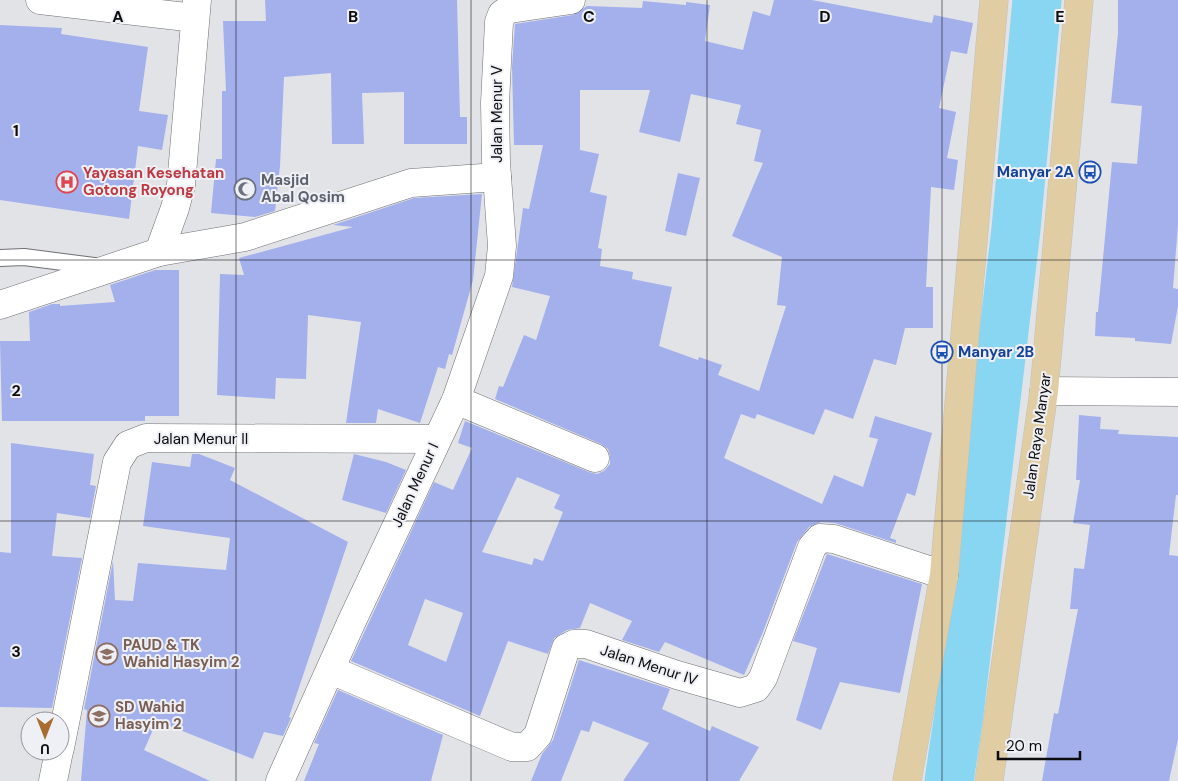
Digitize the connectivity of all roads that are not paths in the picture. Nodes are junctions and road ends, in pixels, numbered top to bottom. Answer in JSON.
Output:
{"nodes":[{"id":1,"x":40,"y":0,"type":"edge"},
{"id":2,"x":571,"y":0,"type":"edge"},
{"id":3,"x":990,"y":0,"type":"edge"},
{"id":4,"x":994,"y":0,"type":"edge"},
{"id":5,"x":1080,"y":0,"type":"edge"},
{"id":6,"x":196,"y":9,"type":"edge"},
{"id":7,"x":497,"y":177,"type":"junction"},
{"id":8,"x":159,"y":252,"type":"junction"},
{"id":9,"x":0,"y":258,"type":"edge"},
{"id":10,"x":109,"y":268,"type":"junction"},
{"id":11,"x":0,"y":305,"type":"edge"},
{"id":12,"x":1044,"y":391,"type":"junction"},
{"id":13,"x":1178,"y":392,"type":"edge"},
{"id":14,"x":456,"y":400,"type":"junction"},
{"id":15,"x":437,"y":439,"type":"junction"},
{"id":16,"x":596,"y":458,"type":"dead end"},
{"id":17,"x":944,"y":575,"type":"junction"},
{"id":18,"x":331,"y":670,"type":"junction"},
{"id":19,"x":68,"y":711,"type":"edge"},
{"id":20,"x":57,"y":761,"type":"edge"},
{"id":21,"x":53,"y":781,"type":"edge"},
{"id":22,"x":280,"y":781,"type":"edge"},
{"id":23,"x":907,"y":781,"type":"edge"},
{"id":24,"x":989,"y":781,"type":"edge"}],
"edges":[{"from":1,"to":6,"type":"street"},
{"from":2,"to":7,"type":"street","name":"Jalan Menur V"},
{"from":3,"to":4,"type":"street"},
{"from":4,"to":17,"type":"main road"},
{"from":5,"to":12,"type":"main road","name":"Jalan Raya Manyar"},
{"from":6,"to":8,"type":"street"},
{"from":7,"to":8,"type":"street","name":"Jalan Menur V"},
{"from":7,"to":14,"type":"street","name":"Jalan Menur I"},
{"from":8,"to":10,"type":"street","name":"Jalan Menur V"},
{"from":9,"to":10,"type":"lane"},
{"from":10,"to":11,"type":"street","name":"Jalan Menur V"},
{"from":12,"to":13,"type":"street"},
{"from":12,"to":24,"type":"main road","name":"Jalan Raya Manyar"},
{"from":14,"to":15,"type":"street","name":"Jalan Menur I"},
{"from":14,"to":16,"type":"street"},
{"from":15,"to":18,"type":"street","name":"Jalan Menur I"},
{"from":15,"to":19,"type":"street","name":"Jalan Menur II"},
{"from":17,"to":18,"type":"street","name":"Jalan Menur IV"},
{"from":17,"to":23,"type":"main road"},
{"from":18,"to":22,"type":"street","name":"Jalan Menur I"},
{"from":20,"to":21,"type":"street","name":"Jalan Menur II"}]}
